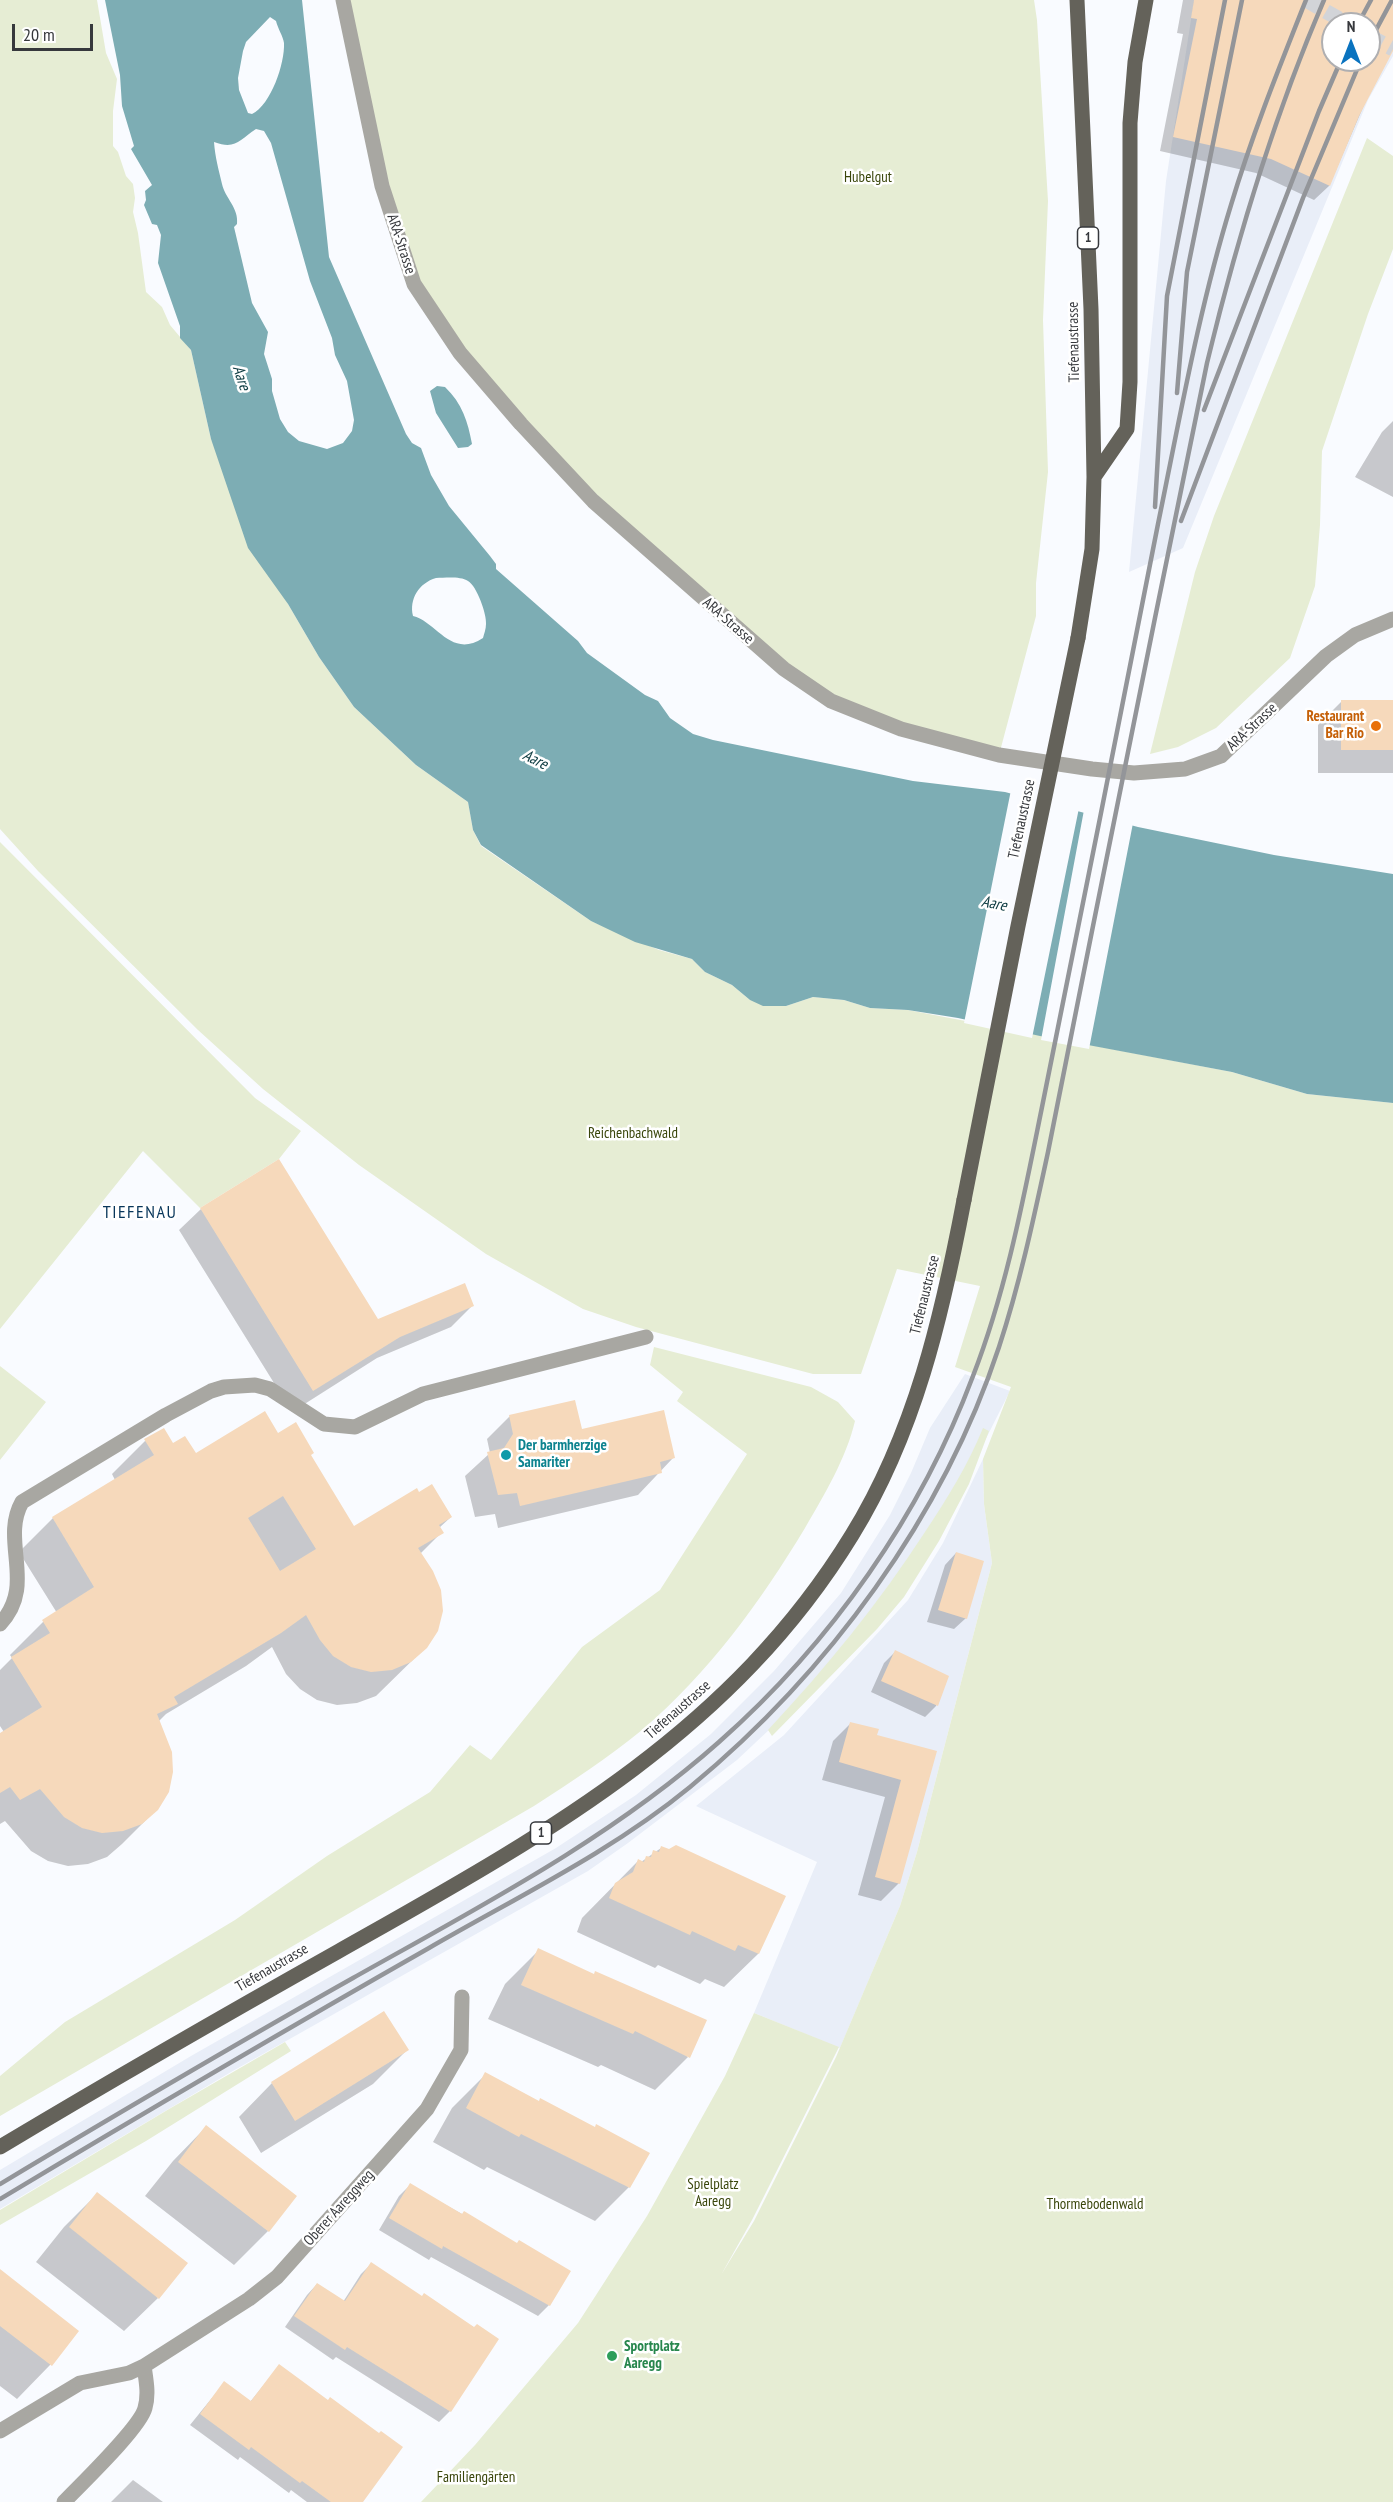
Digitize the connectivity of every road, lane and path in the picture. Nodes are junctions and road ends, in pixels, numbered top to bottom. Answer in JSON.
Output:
{"nodes":[{"id":1,"x":343,"y":0,"type":"edge"},
{"id":2,"x":1077,"y":0,"type":"edge"},
{"id":3,"x":1146,"y":0,"type":"edge"},
{"id":4,"x":1094,"y":477,"type":"junction"},
{"id":5,"x":1393,"y":619,"type":"edge"},
{"id":6,"x":646,"y":1336,"type":"dead end"},
{"id":7,"x":0,"y":1624,"type":"edge"},
{"id":8,"x":462,"y":1997,"type":"dead end"},
{"id":9,"x":0,"y":2147,"type":"edge"},
{"id":10,"x":144,"y":2366,"type":"junction"},
{"id":11,"x":0,"y":2431,"type":"edge"},
{"id":12,"x":64,"y":2502,"type":"edge"}],
"edges":[{"from":1,"to":5,"type":"street","name":"ARA-Strasse"},
{"from":2,"to":4,"type":"main road","name":"Tiefenaustrasse","number":"1"},
{"from":3,"to":4,"type":"main road"},
{"from":4,"to":9,"type":"main road","name":"Tiefenaustrasse","number":"1","bridge":true},
{"from":6,"to":7,"type":"street"},
{"from":8,"to":10,"type":"street","name":"Oberer Aareggweg"},
{"from":10,"to":11,"type":"street","name":"Oberer Aareggweg"},
{"from":10,"to":12,"type":"street"}]}
